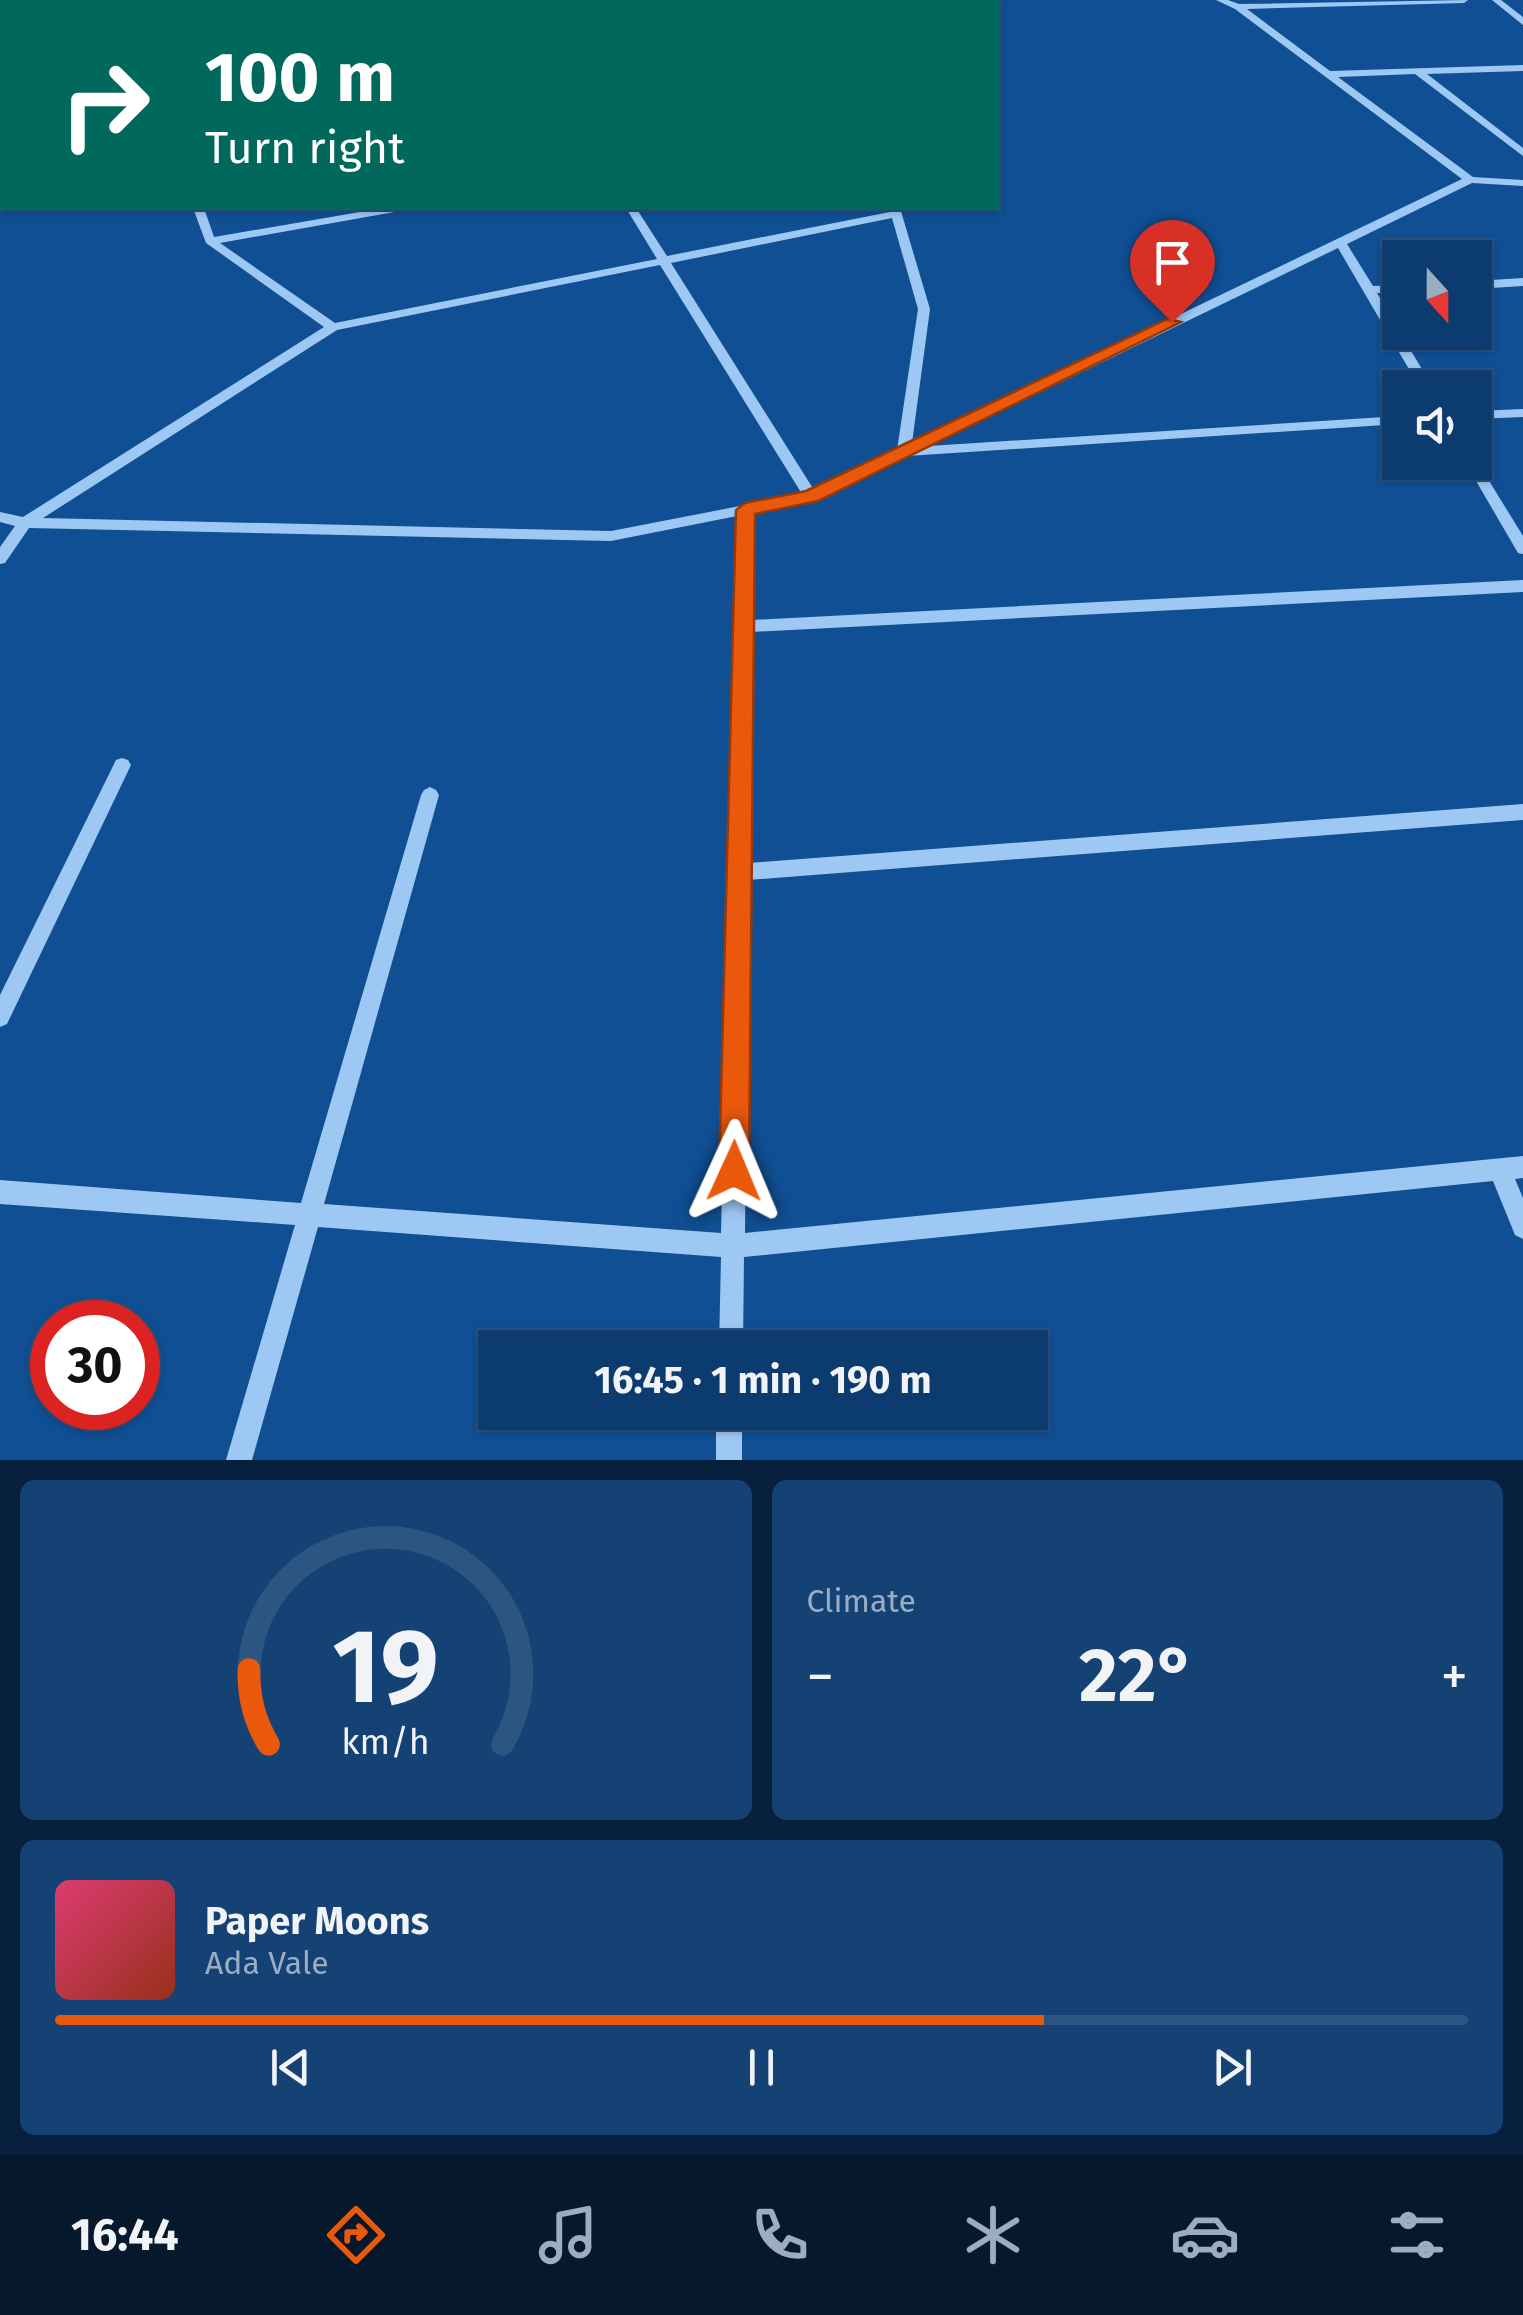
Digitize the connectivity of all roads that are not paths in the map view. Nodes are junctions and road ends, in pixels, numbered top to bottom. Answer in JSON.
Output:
{"nodes":[{"id":1,"x":1220,"y":0,"type":"edge"},
{"id":2,"x":1464,"y":0,"type":"edge"},
{"id":3,"x":1496,"y":0,"type":"edge"},
{"id":4,"x":1352,"y":2,"type":"edge"},
{"id":5,"x":1238,"y":7,"type":"junction"},
{"id":6,"x":1523,"y":22,"type":"edge"},
{"id":7,"x":1523,"y":68,"type":"edge"},
{"id":8,"x":1417,"y":71,"type":"junction"},
{"id":9,"x":1327,"y":74,"type":"junction"},
{"id":10,"x":1523,"y":153,"type":"edge"},
{"id":11,"x":1470,"y":180,"type":"junction"},
{"id":12,"x":1520,"y":185,"type":"edge"},
{"id":13,"x":200,"y":210,"type":"edge"},
{"id":14,"x":389,"y":210,"type":"edge"},
{"id":15,"x":632,"y":210,"type":"edge"},
{"id":16,"x":896,"y":211,"type":"edge"},
{"id":17,"x":1340,"y":241,"type":"junction"},
{"id":18,"x":210,"y":242,"type":"junction"},
{"id":19,"x":664,"y":261,"type":"junction"},
{"id":20,"x":1523,"y":282,"type":"edge"},
{"id":21,"x":1492,"y":284,"type":"edge"},
{"id":22,"x":1369,"y":290,"type":"junction"},
{"id":23,"x":1382,"y":290,"type":"edge"},
{"id":24,"x":333,"y":327,"type":"junction"},
{"id":25,"x":1416,"y":370,"type":"edge"},
{"id":26,"x":1523,"y":413,"type":"edge"},
{"id":27,"x":1492,"y":414,"type":"edge"},
{"id":28,"x":1382,"y":421,"type":"edge"},
{"id":29,"x":904,"y":452,"type":"junction"},
{"id":30,"x":1483,"y":480,"type":"edge"},
{"id":31,"x":811,"y":497,"type":"junction"},
{"id":32,"x":745,"y":510,"type":"junction"},
{"id":33,"x":0,"y":517,"type":"edge"},
{"id":34,"x":25,"y":523,"type":"junction"},
{"id":35,"x":1523,"y":549,"type":"edge"},
{"id":36,"x":0,"y":559,"type":"edge"},
{"id":37,"x":1523,"y":586,"type":"edge"},
{"id":38,"x":743,"y":626,"type":"junction"},
{"id":39,"x":122,"y":765,"type":"dead end"},
{"id":40,"x":430,"y":796,"type":"dead end"},
{"id":41,"x":1523,"y":812,"type":"edge"},
{"id":42,"x":739,"y":872,"type":"junction"},
{"id":43,"x":0,"y":1017,"type":"edge"},
{"id":44,"x":1512,"y":1168,"type":"edge"},
{"id":45,"x":0,"y":1192,"type":"edge"},
{"id":46,"x":310,"y":1214,"type":"junction"},
{"id":47,"x":1523,"y":1227,"type":"edge"},
{"id":48,"x":732,"y":1246,"type":"junction"},
{"id":49,"x":730,"y":1330,"type":"edge"},
{"id":50,"x":730,"y":1430,"type":"edge"},
{"id":51,"x":239,"y":1460,"type":"edge"},
{"id":52,"x":729,"y":1460,"type":"edge"}],
"edges":[{"from":1,"to":5,"type":"street"},
{"from":2,"to":4,"type":"street"},
{"from":3,"to":6,"type":"street"},
{"from":4,"to":5,"type":"street"},
{"from":5,"to":9,"type":"street"},
{"from":7,"to":8,"type":"street"},
{"from":8,"to":9,"type":"street"},
{"from":8,"to":10,"type":"street"},
{"from":9,"to":11,"type":"street"},
{"from":11,"to":12,"type":"street"},
{"from":11,"to":17,"type":"street"},
{"from":13,"to":18,"type":"street"},
{"from":14,"to":18,"type":"street"},
{"from":15,"to":19,"type":"street"},
{"from":16,"to":19,"type":"street"},
{"from":16,"to":29,"type":"street"},
{"from":17,"to":22,"type":"street"},
{"from":17,"to":29,"type":"street"},
{"from":18,"to":24,"type":"street"},
{"from":19,"to":24,"type":"street"},
{"from":19,"to":31,"type":"street"},
{"from":20,"to":21,"type":"street"},
{"from":22,"to":23,"type":"street"},
{"from":22,"to":25,"type":"street"},
{"from":24,"to":34,"type":"street"},
{"from":26,"to":27,"type":"street"},
{"from":28,"to":29,"type":"street"},
{"from":29,"to":31,"type":"street"},
{"from":30,"to":35,"type":"street"},
{"from":31,"to":32,"type":"street"},
{"from":32,"to":34,"type":"street"},
{"from":32,"to":38,"type":"street"},
{"from":33,"to":34,"type":"street"},
{"from":34,"to":36,"type":"street"},
{"from":37,"to":38,"type":"street"},
{"from":38,"to":42,"type":"street"},
{"from":39,"to":43,"type":"street"},
{"from":40,"to":46,"type":"street"},
{"from":41,"to":42,"type":"street"},
{"from":42,"to":48,"type":"street"},
{"from":44,"to":47,"type":"street"},
{"from":44,"to":48,"type":"street"},
{"from":45,"to":46,"type":"street"},
{"from":46,"to":48,"type":"street"},
{"from":46,"to":51,"type":"street"},
{"from":48,"to":49,"type":"street"},
{"from":50,"to":52,"type":"street"}]}
